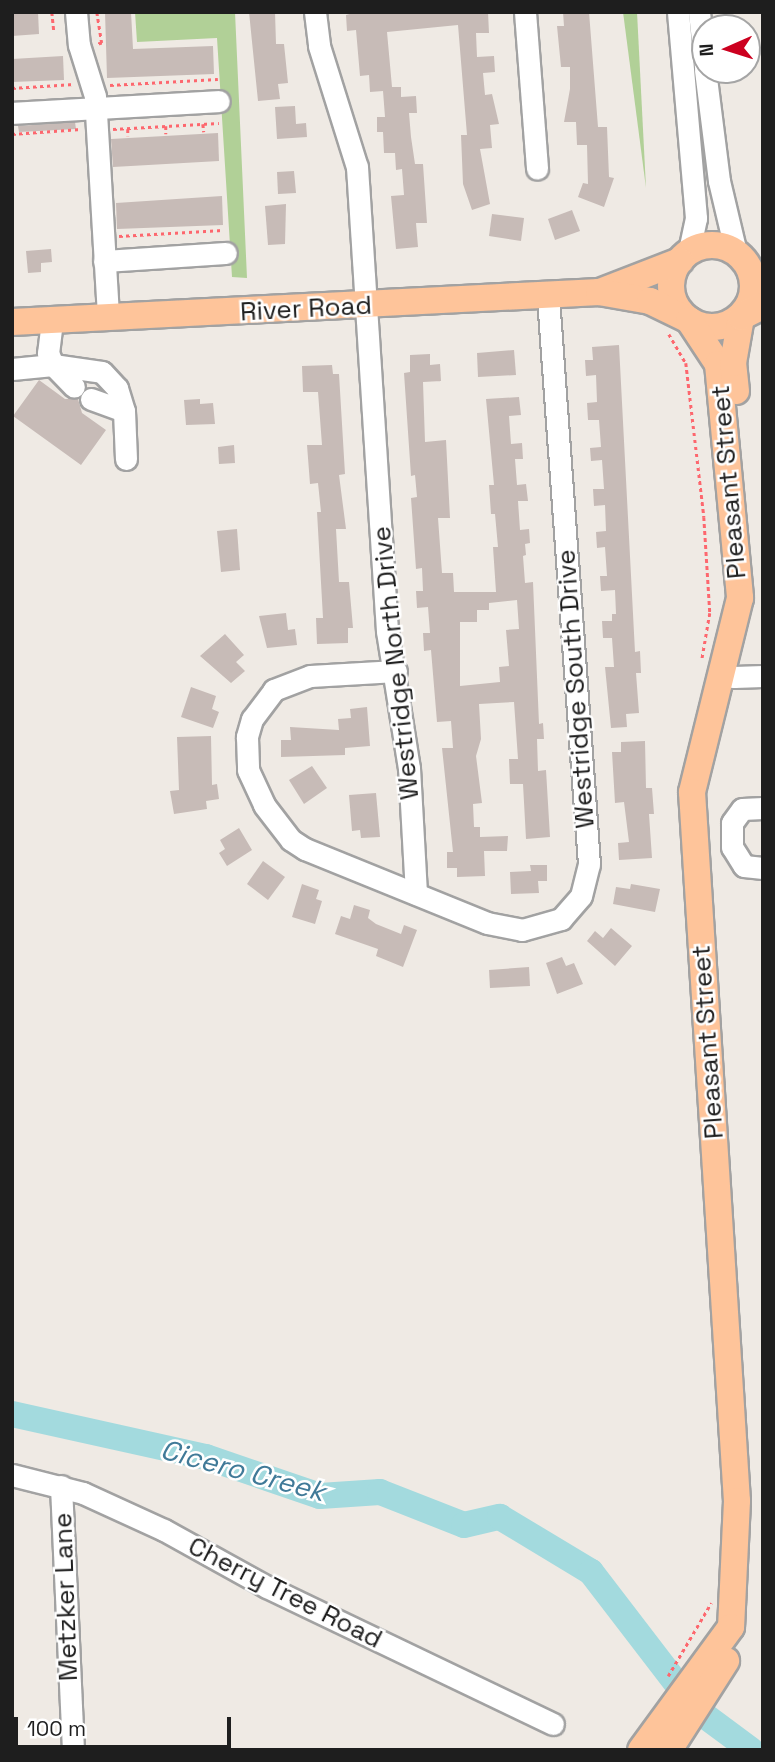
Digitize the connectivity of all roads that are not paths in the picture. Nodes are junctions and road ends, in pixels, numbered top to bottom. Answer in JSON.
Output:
{"nodes":[{"id":1,"x":76,"y":12,"type":"edge"},
{"id":2,"x":315,"y":12,"type":"edge"},
{"id":3,"x":525,"y":12,"type":"edge"},
{"id":4,"x":678,"y":12,"type":"edge"},
{"id":5,"x":707,"y":84,"type":"edge"},
{"id":6,"x":219,"y":101,"type":"dead end"},
{"id":7,"x":96,"y":108,"type":"junction"},
{"id":8,"x":12,"y":113,"type":"edge"},
{"id":9,"x":537,"y":169,"type":"dead end"},
{"id":10,"x":226,"y":253,"type":"dead end"},
{"id":11,"x":685,"y":256,"type":"junction"},
{"id":12,"x":104,"y":261,"type":"junction"},
{"id":13,"x":749,"y":262,"type":"edge"},
{"id":14,"x":599,"y":292,"type":"junction"},
{"id":15,"x":548,"y":297,"type":"junction"},
{"id":16,"x":369,"y":307,"type":"junction"},
{"id":17,"x":752,"y":311,"type":"edge"},
{"id":18,"x":108,"y":318,"type":"junction"},
{"id":19,"x":689,"y":320,"type":"junction"},
{"id":20,"x":52,"y":321,"type":"junction"},
{"id":21,"x":12,"y":323,"type":"edge"},
{"id":22,"x":53,"y":365,"type":"junction"},
{"id":23,"x":12,"y":369,"type":"edge"},
{"id":24,"x":124,"y":411,"type":"junction"},
{"id":25,"x":126,"y":459,"type":"dead end"},
{"id":26,"x":396,"y":671,"type":"junction"},
{"id":27,"x":728,"y":674,"type":"junction"},
{"id":28,"x":763,"y":676,"type":"edge"},
{"id":29,"x":763,"y":808,"type":"edge"},
{"id":30,"x":763,"y":868,"type":"edge"},
{"id":31,"x":416,"y":894,"type":"junction"},
{"id":32,"x":12,"y":1475,"type":"edge"},
{"id":33,"x":61,"y":1486,"type":"junction"},
{"id":34,"x":552,"y":1724,"type":"dead end"},
{"id":35,"x":659,"y":1745,"type":"edge"},
{"id":36,"x":73,"y":1750,"type":"edge"}],
"edges":[{"from":1,"to":7,"type":"street"},
{"from":2,"to":16,"type":"street","name":"Westridge North Drive"},
{"from":3,"to":9,"type":"street"},
{"from":4,"to":11,"type":"street"},
{"from":5,"to":13,"type":"street"},
{"from":6,"to":7,"type":"street"},
{"from":7,"to":8,"type":"street"},
{"from":7,"to":12,"type":"street"},
{"from":10,"to":12,"type":"street"},
{"from":11,"to":13,"type":"main road"},
{"from":11,"to":14,"type":"main road","name":"River Road"},
{"from":11,"to":19,"type":"main road"},
{"from":12,"to":18,"type":"street"},
{"from":13,"to":17,"type":"main road"},
{"from":14,"to":15,"type":"main road","name":"River Road"},
{"from":14,"to":19,"type":"main road","name":"River Road"},
{"from":15,"to":16,"type":"main road","name":"River Road"},
{"from":15,"to":31,"type":"street","name":"Westridge South Drive"},
{"from":16,"to":18,"type":"main road","name":"River Road"},
{"from":16,"to":26,"type":"street","name":"Westridge North Drive"},
{"from":17,"to":19,"type":"main road"},
{"from":17,"to":27,"type":"main road","name":"Pleasant Street"},
{"from":18,"to":20,"type":"main road","name":"River Road"},
{"from":19,"to":27,"type":"main road","name":"Pleasant Street"},
{"from":20,"to":21,"type":"main road","name":"River Road"},
{"from":20,"to":22,"type":"street"},
{"from":22,"to":23,"type":"street"},
{"from":22,"to":24,"type":"street"},
{"from":22,"to":24,"type":"street"},
{"from":24,"to":25,"type":"street"},
{"from":26,"to":31,"type":"street","name":"Westridge North Drive"},
{"from":26,"to":31,"type":"street","name":"Westridge South Drive"},
{"from":27,"to":28,"type":"street"},
{"from":27,"to":35,"type":"main road","name":"Pleasant Street"},
{"from":29,"to":30,"type":"street"},
{"from":32,"to":33,"type":"street","name":"Cherry Tree Road"},
{"from":33,"to":34,"type":"street","name":"Cherry Tree Road"},
{"from":33,"to":36,"type":"street","name":"Metzker Lane"}]}
